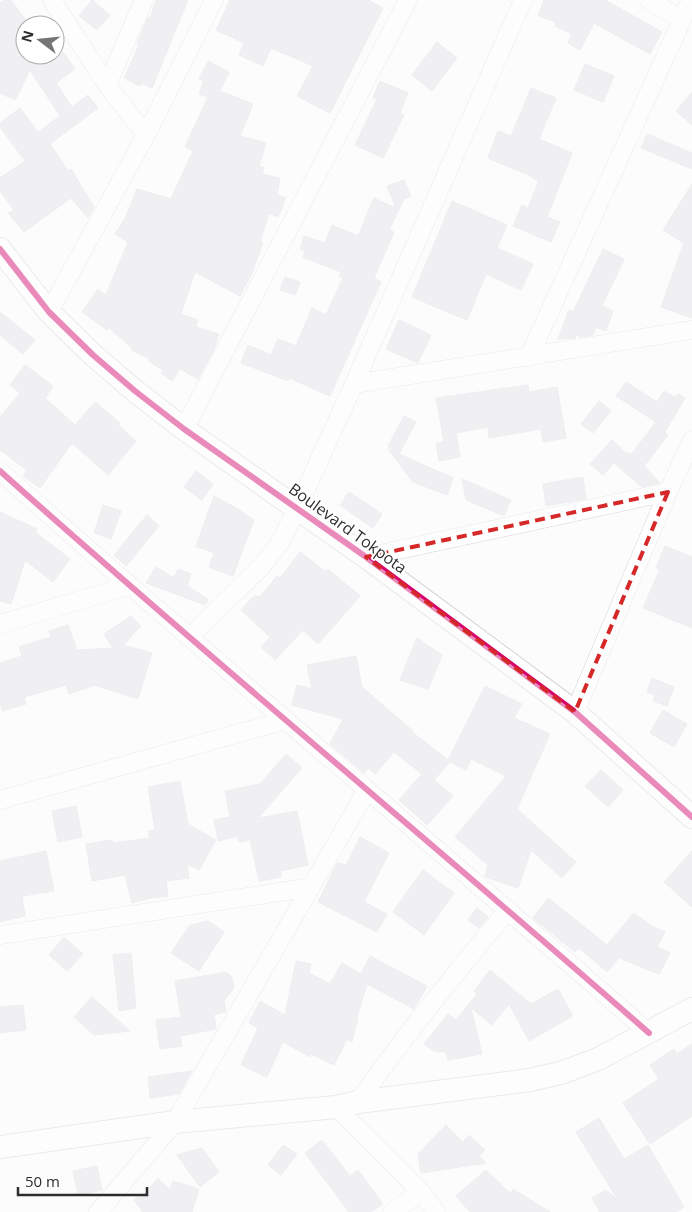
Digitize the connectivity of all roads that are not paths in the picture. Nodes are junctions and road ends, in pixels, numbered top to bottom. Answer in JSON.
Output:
{"nodes":[{"id":1,"x":52,"y":0,"type":"edge"},
{"id":2,"x":144,"y":0,"type":"edge"},
{"id":3,"x":214,"y":0,"type":"edge"},
{"id":4,"x":408,"y":0,"type":"edge"},
{"id":5,"x":523,"y":0,"type":"edge"},
{"id":6,"x":649,"y":0,"type":"edge"},
{"id":7,"x":688,"y":10,"type":"edge"},
{"id":8,"x":107,"y":85,"type":"junction"},
{"id":9,"x":146,"y":135,"type":"junction"},
{"id":10,"x":0,"y":249,"type":"edge"},
{"id":11,"x":49,"y":312,"type":"junction"},
{"id":12,"x":692,"y":330,"type":"edge"},
{"id":13,"x":530,"y":357,"type":"junction"},
{"id":14,"x":354,"y":384,"type":"junction"},
{"id":15,"x":184,"y":430,"type":"junction"},
{"id":16,"x":692,"y":440,"type":"edge"},
{"id":17,"x":0,"y":471,"type":"edge"},
{"id":18,"x":668,"y":492,"type":"junction"},
{"id":19,"x":297,"y":508,"type":"junction"},
{"id":20,"x":366,"y":557,"type":"junction"},
{"id":21,"x":128,"y":586,"type":"junction"},
{"id":22,"x":0,"y":624,"type":"edge"},
{"id":23,"x":189,"y":638,"type":"junction"},
{"id":24,"x":575,"y":712,"type":"junction"},
{"id":25,"x":286,"y":720,"type":"junction"},
{"id":26,"x":367,"y":790,"type":"junction"},
{"id":27,"x":0,"y":800,"type":"edge"},
{"id":28,"x":692,"y":817,"type":"edge"},
{"id":29,"x":311,"y":887,"type":"junction"},
{"id":30,"x":508,"y":910,"type":"junction"},
{"id":31,"x":0,"y":935,"type":"edge"},
{"id":32,"x":692,"y":1009,"type":"edge"},
{"id":33,"x":649,"y":1033,"type":"junction"},
{"id":34,"x":358,"y":1102,"type":"junction"},
{"id":35,"x":336,"y":1107,"type":"junction"},
{"id":36,"x":175,"y":1122,"type":"junction"},
{"id":37,"x":0,"y":1147,"type":"edge"},
{"id":38,"x":420,"y":1192,"type":"junction"},
{"id":39,"x":98,"y":1212,"type":"edge"},
{"id":40,"x":392,"y":1212,"type":"edge"},
{"id":41,"x":436,"y":1212,"type":"edge"}],
"edges":[{"from":1,"to":8,"type":"street"},
{"from":2,"to":8,"type":"street"},
{"from":3,"to":9,"type":"street"},
{"from":4,"to":15,"type":"street"},
{"from":5,"to":14,"type":"street"},
{"from":6,"to":7,"type":"street"},
{"from":7,"to":13,"type":"street"},
{"from":8,"to":9,"type":"street"},
{"from":9,"to":11,"type":"street"},
{"from":10,"to":11,"type":"street","name":"Boulevard Tokpota"},
{"from":11,"to":15,"type":"street","name":"Boulevard Tokpota"},
{"from":12,"to":13,"type":"street"},
{"from":13,"to":14,"type":"street"},
{"from":14,"to":19,"type":"street"},
{"from":15,"to":19,"type":"street","name":"Boulevard Tokpota"},
{"from":16,"to":18,"type":"street"},
{"from":17,"to":21,"type":"street"},
{"from":18,"to":20,"type":"street"},
{"from":18,"to":24,"type":"street"},
{"from":19,"to":20,"type":"street","name":"Boulevard Tokpota"},
{"from":19,"to":23,"type":"street"},
{"from":20,"to":24,"type":"street","name":"Boulevard Tokpota"},
{"from":21,"to":22,"type":"street"},
{"from":21,"to":23,"type":"street"},
{"from":23,"to":25,"type":"street"},
{"from":24,"to":28,"type":"street","name":"Boulevard Tokpota"},
{"from":25,"to":26,"type":"street"},
{"from":25,"to":27,"type":"street"},
{"from":26,"to":29,"type":"street"},
{"from":26,"to":30,"type":"street"},
{"from":29,"to":31,"type":"street"},
{"from":29,"to":36,"type":"street"},
{"from":30,"to":33,"type":"street"},
{"from":30,"to":34,"type":"street"},
{"from":32,"to":33,"type":"street"},
{"from":33,"to":34,"type":"street"},
{"from":34,"to":35,"type":"street"},
{"from":35,"to":36,"type":"street"},
{"from":35,"to":38,"type":"street"},
{"from":36,"to":37,"type":"street"},
{"from":36,"to":39,"type":"street"},
{"from":38,"to":40,"type":"street"},
{"from":38,"to":41,"type":"street"}]}
